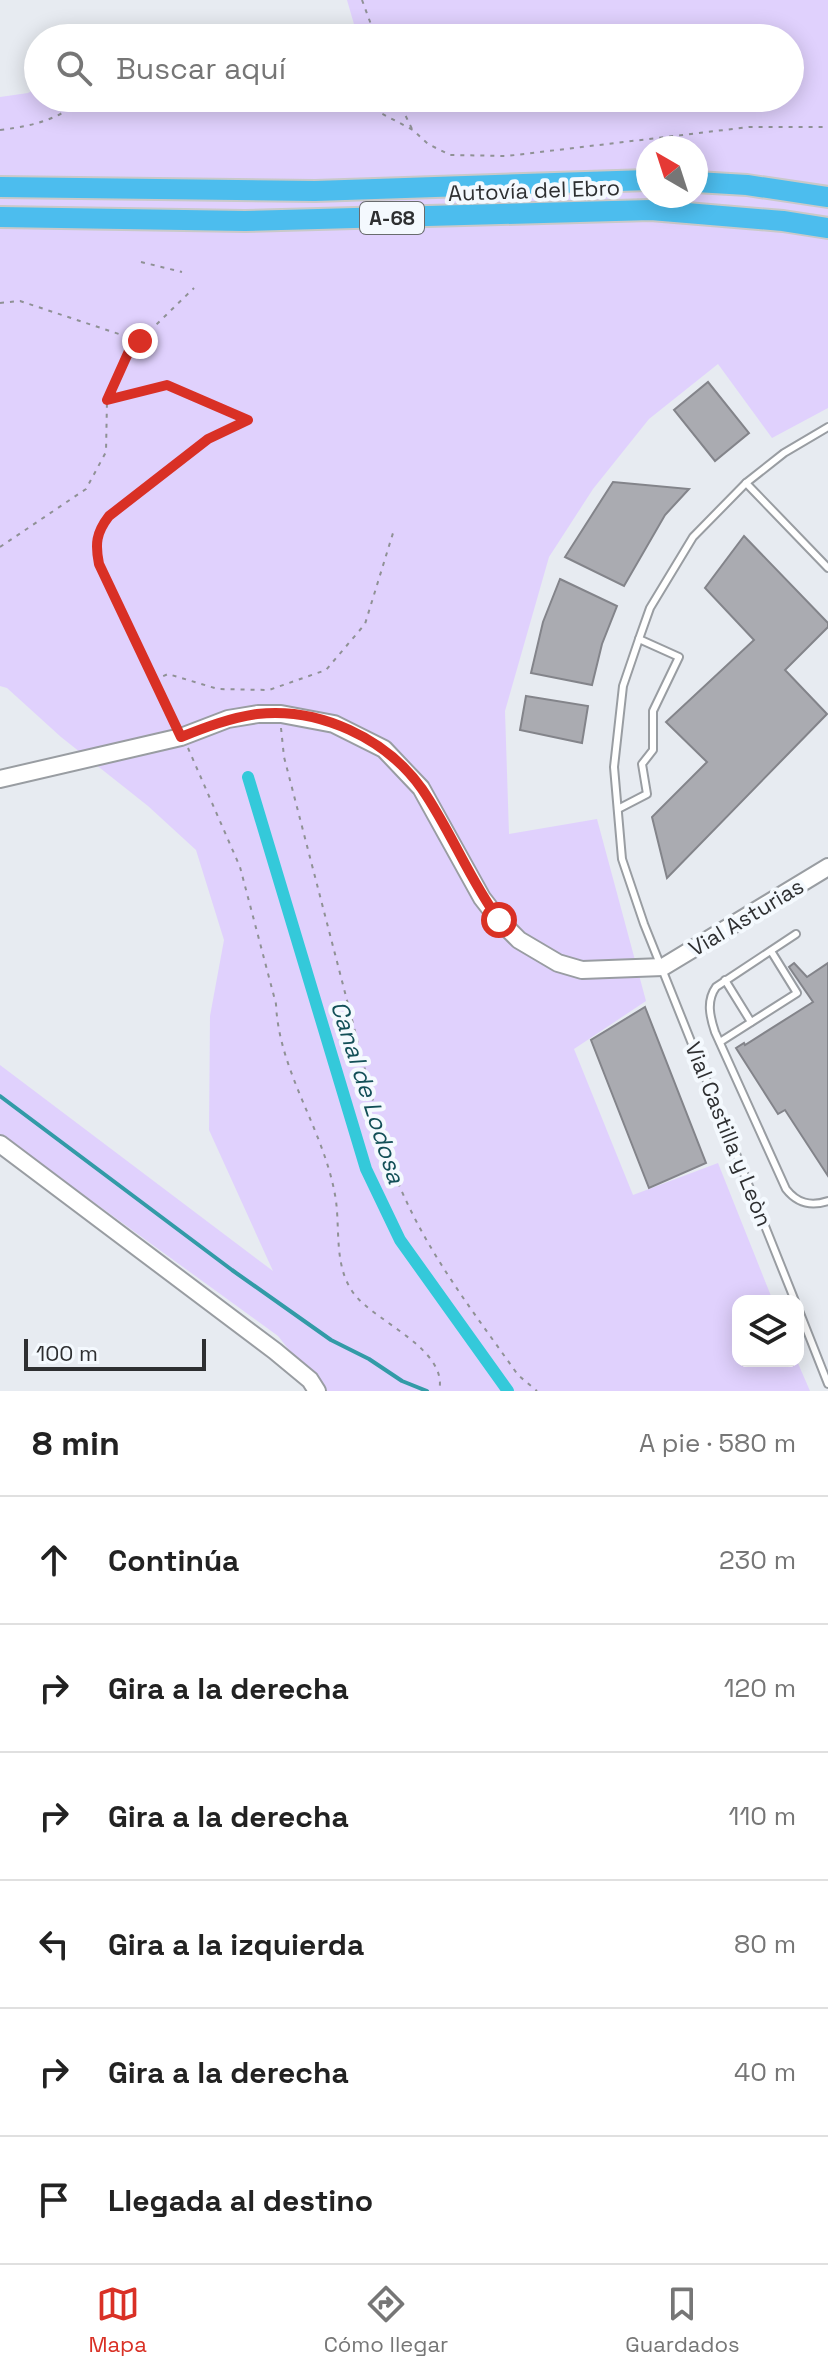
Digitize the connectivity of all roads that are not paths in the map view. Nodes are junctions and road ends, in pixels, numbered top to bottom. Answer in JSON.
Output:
{"nodes":[{"id":1,"x":636,"y":180,"type":"edge"},
{"id":2,"x":708,"y":183,"type":"edge"},
{"id":3,"x":0,"y":187,"type":"edge"},
{"id":4,"x":825,"y":196,"type":"edge"},
{"id":5,"x":0,"y":217,"type":"edge"},
{"id":6,"x":783,"y":221,"type":"junction"},
{"id":7,"x":828,"y":228,"type":"edge"},
{"id":8,"x":828,"y":234,"type":"edge"},
{"id":9,"x":828,"y":427,"type":"edge"},
{"id":10,"x":746,"y":483,"type":"junction"},
{"id":11,"x":828,"y":568,"type":"edge"},
{"id":12,"x":639,"y":639,"type":"junction"},
{"id":13,"x":0,"y":779,"type":"edge"},
{"id":14,"x":618,"y":809,"type":"junction"},
{"id":15,"x":828,"y":867,"type":"edge"},
{"id":16,"x":796,"y":934,"type":"dead end"},
{"id":17,"x":771,"y":951,"type":"junction"},
{"id":18,"x":663,"y":967,"type":"junction"},
{"id":19,"x":725,"y":980,"type":"junction"},
{"id":20,"x":751,"y":1022,"type":"junction"},
{"id":21,"x":720,"y":1042,"type":"junction"},
{"id":22,"x":0,"y":1144,"type":"edge"},
{"id":23,"x":828,"y":1201,"type":"edge"},
{"id":24,"x":793,"y":1295,"type":"edge"},
{"id":25,"x":804,"y":1321,"type":"edge"},
{"id":26,"x":825,"y":1367,"type":"edge"},
{"id":27,"x":828,"y":1384,"type":"edge"},
{"id":28,"x":317,"y":1391,"type":"edge"}],
"edges":[{"from":1,"to":3,"type":"highway","name":"Autovía del Ebro","number":"A-68"},
{"from":2,"to":4,"type":"highway"},
{"from":5,"to":6,"type":"highway","name":"Autovía del Ebro","number":"A-68"},
{"from":6,"to":7,"type":"highway","name":"Autovía del Ebro","number":"A-68"},
{"from":6,"to":8,"type":"highway"},
{"from":9,"to":10,"type":"lane","name":"Vial Castilla y Leòn"},
{"from":10,"to":11,"type":"lane"},
{"from":10,"to":12,"type":"lane","name":"Vial Castilla y Leòn"},
{"from":12,"to":14,"type":"lane","name":"Vial Castilla y Leòn"},
{"from":12,"to":14,"type":"lane"},
{"from":13,"to":18,"type":"street"},
{"from":14,"to":18,"type":"lane","name":"Vial Castilla y Leòn"},
{"from":15,"to":18,"type":"street","name":"Vial Asturias"},
{"from":16,"to":17,"type":"lane"},
{"from":17,"to":19,"type":"lane"},
{"from":17,"to":20,"type":"lane"},
{"from":18,"to":24,"type":"lane","name":"Vial Castilla y Leòn"},
{"from":19,"to":20,"type":"lane"},
{"from":19,"to":21,"type":"lane"},
{"from":20,"to":21,"type":"lane"},
{"from":21,"to":23,"type":"lane"},
{"from":22,"to":28,"type":"street"},
{"from":25,"to":26,"type":"lane"},
{"from":26,"to":27,"type":"lane"}]}
